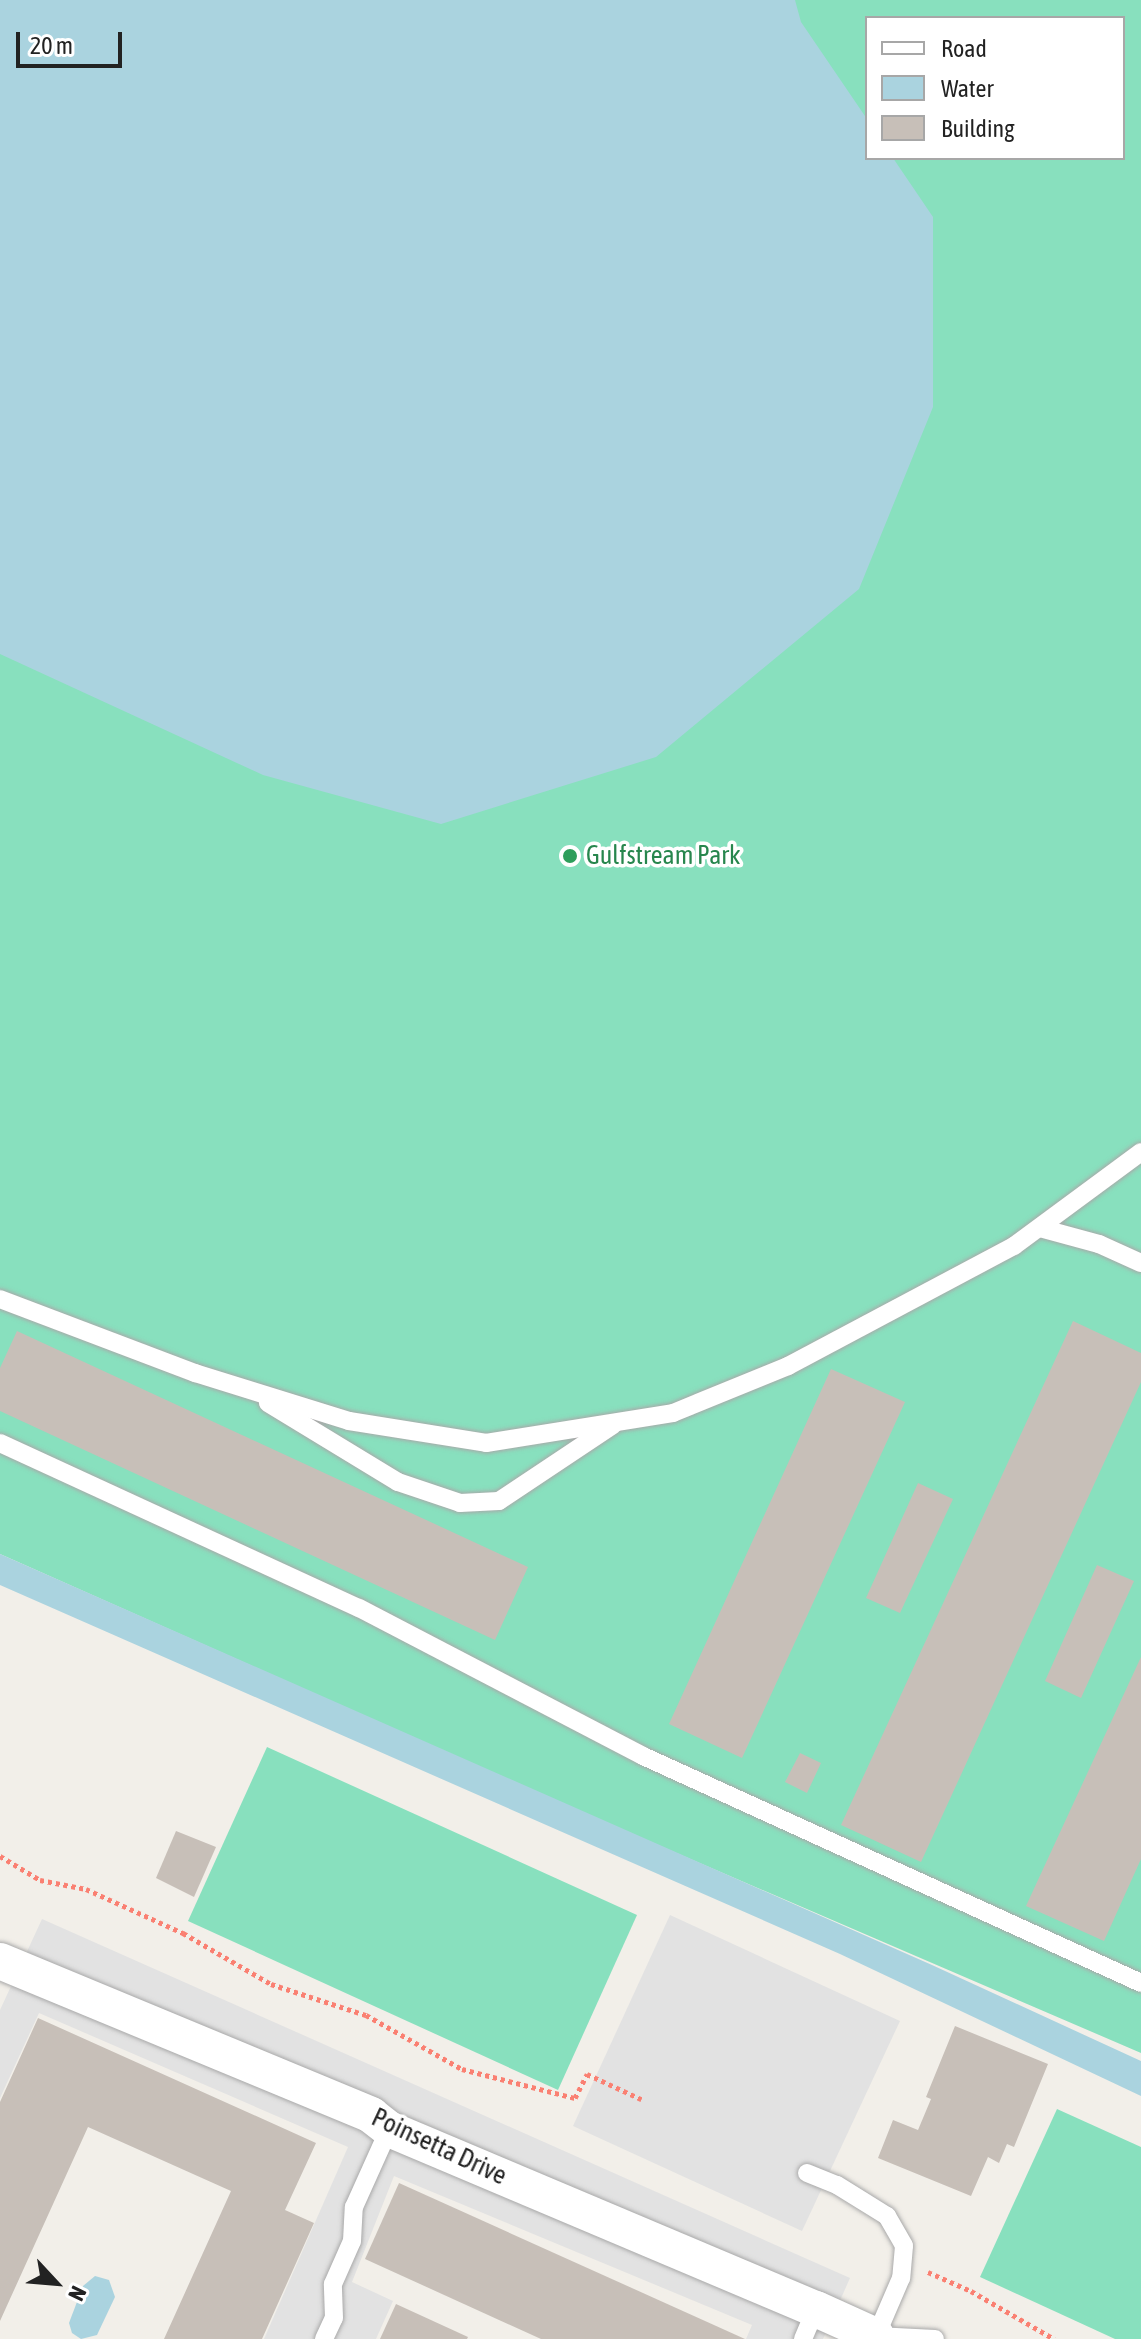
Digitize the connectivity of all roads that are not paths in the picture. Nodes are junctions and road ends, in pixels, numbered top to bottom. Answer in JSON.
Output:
{"nodes":[{"id":1,"x":1141,"y":1152,"type":"edge"},
{"id":2,"x":1040,"y":1228,"type":"junction"},
{"id":3,"x":1141,"y":1263,"type":"edge"},
{"id":4,"x":0,"y":1299,"type":"edge"},
{"id":5,"x":244,"y":1388,"type":"junction"},
{"id":6,"x":619,"y":1421,"type":"junction"},
{"id":7,"x":0,"y":1443,"type":"edge"},
{"id":8,"x":0,"y":1961,"type":"edge"},
{"id":9,"x":1141,"y":1983,"type":"edge"},
{"id":10,"x":389,"y":2129,"type":"junction"},
{"id":11,"x":807,"y":2173,"type":"dead end"},
{"id":12,"x":809,"y":2324,"type":"edge"},
{"id":13,"x":876,"y":2337,"type":"edge"},
{"id":14,"x":324,"y":2339,"type":"edge"},
{"id":15,"x":935,"y":2339,"type":"edge"}],
"edges":[{"from":1,"to":2,"type":"lane"},
{"from":2,"to":3,"type":"lane"},
{"from":2,"to":6,"type":"lane"},
{"from":4,"to":5,"type":"lane"},
{"from":5,"to":6,"type":"lane"},
{"from":5,"to":6,"type":"lane"},
{"from":7,"to":9,"type":"lane"},
{"from":8,"to":10,"type":"street","name":"Poinsetta Drive"},
{"from":10,"to":12,"type":"street","name":"Poinsetta Drive"},
{"from":10,"to":14,"type":"lane"},
{"from":11,"to":13,"type":"lane"},
{"from":12,"to":13,"type":"street","name":"Poinsetta Drive"},
{"from":13,"to":15,"type":"lane"}]}
